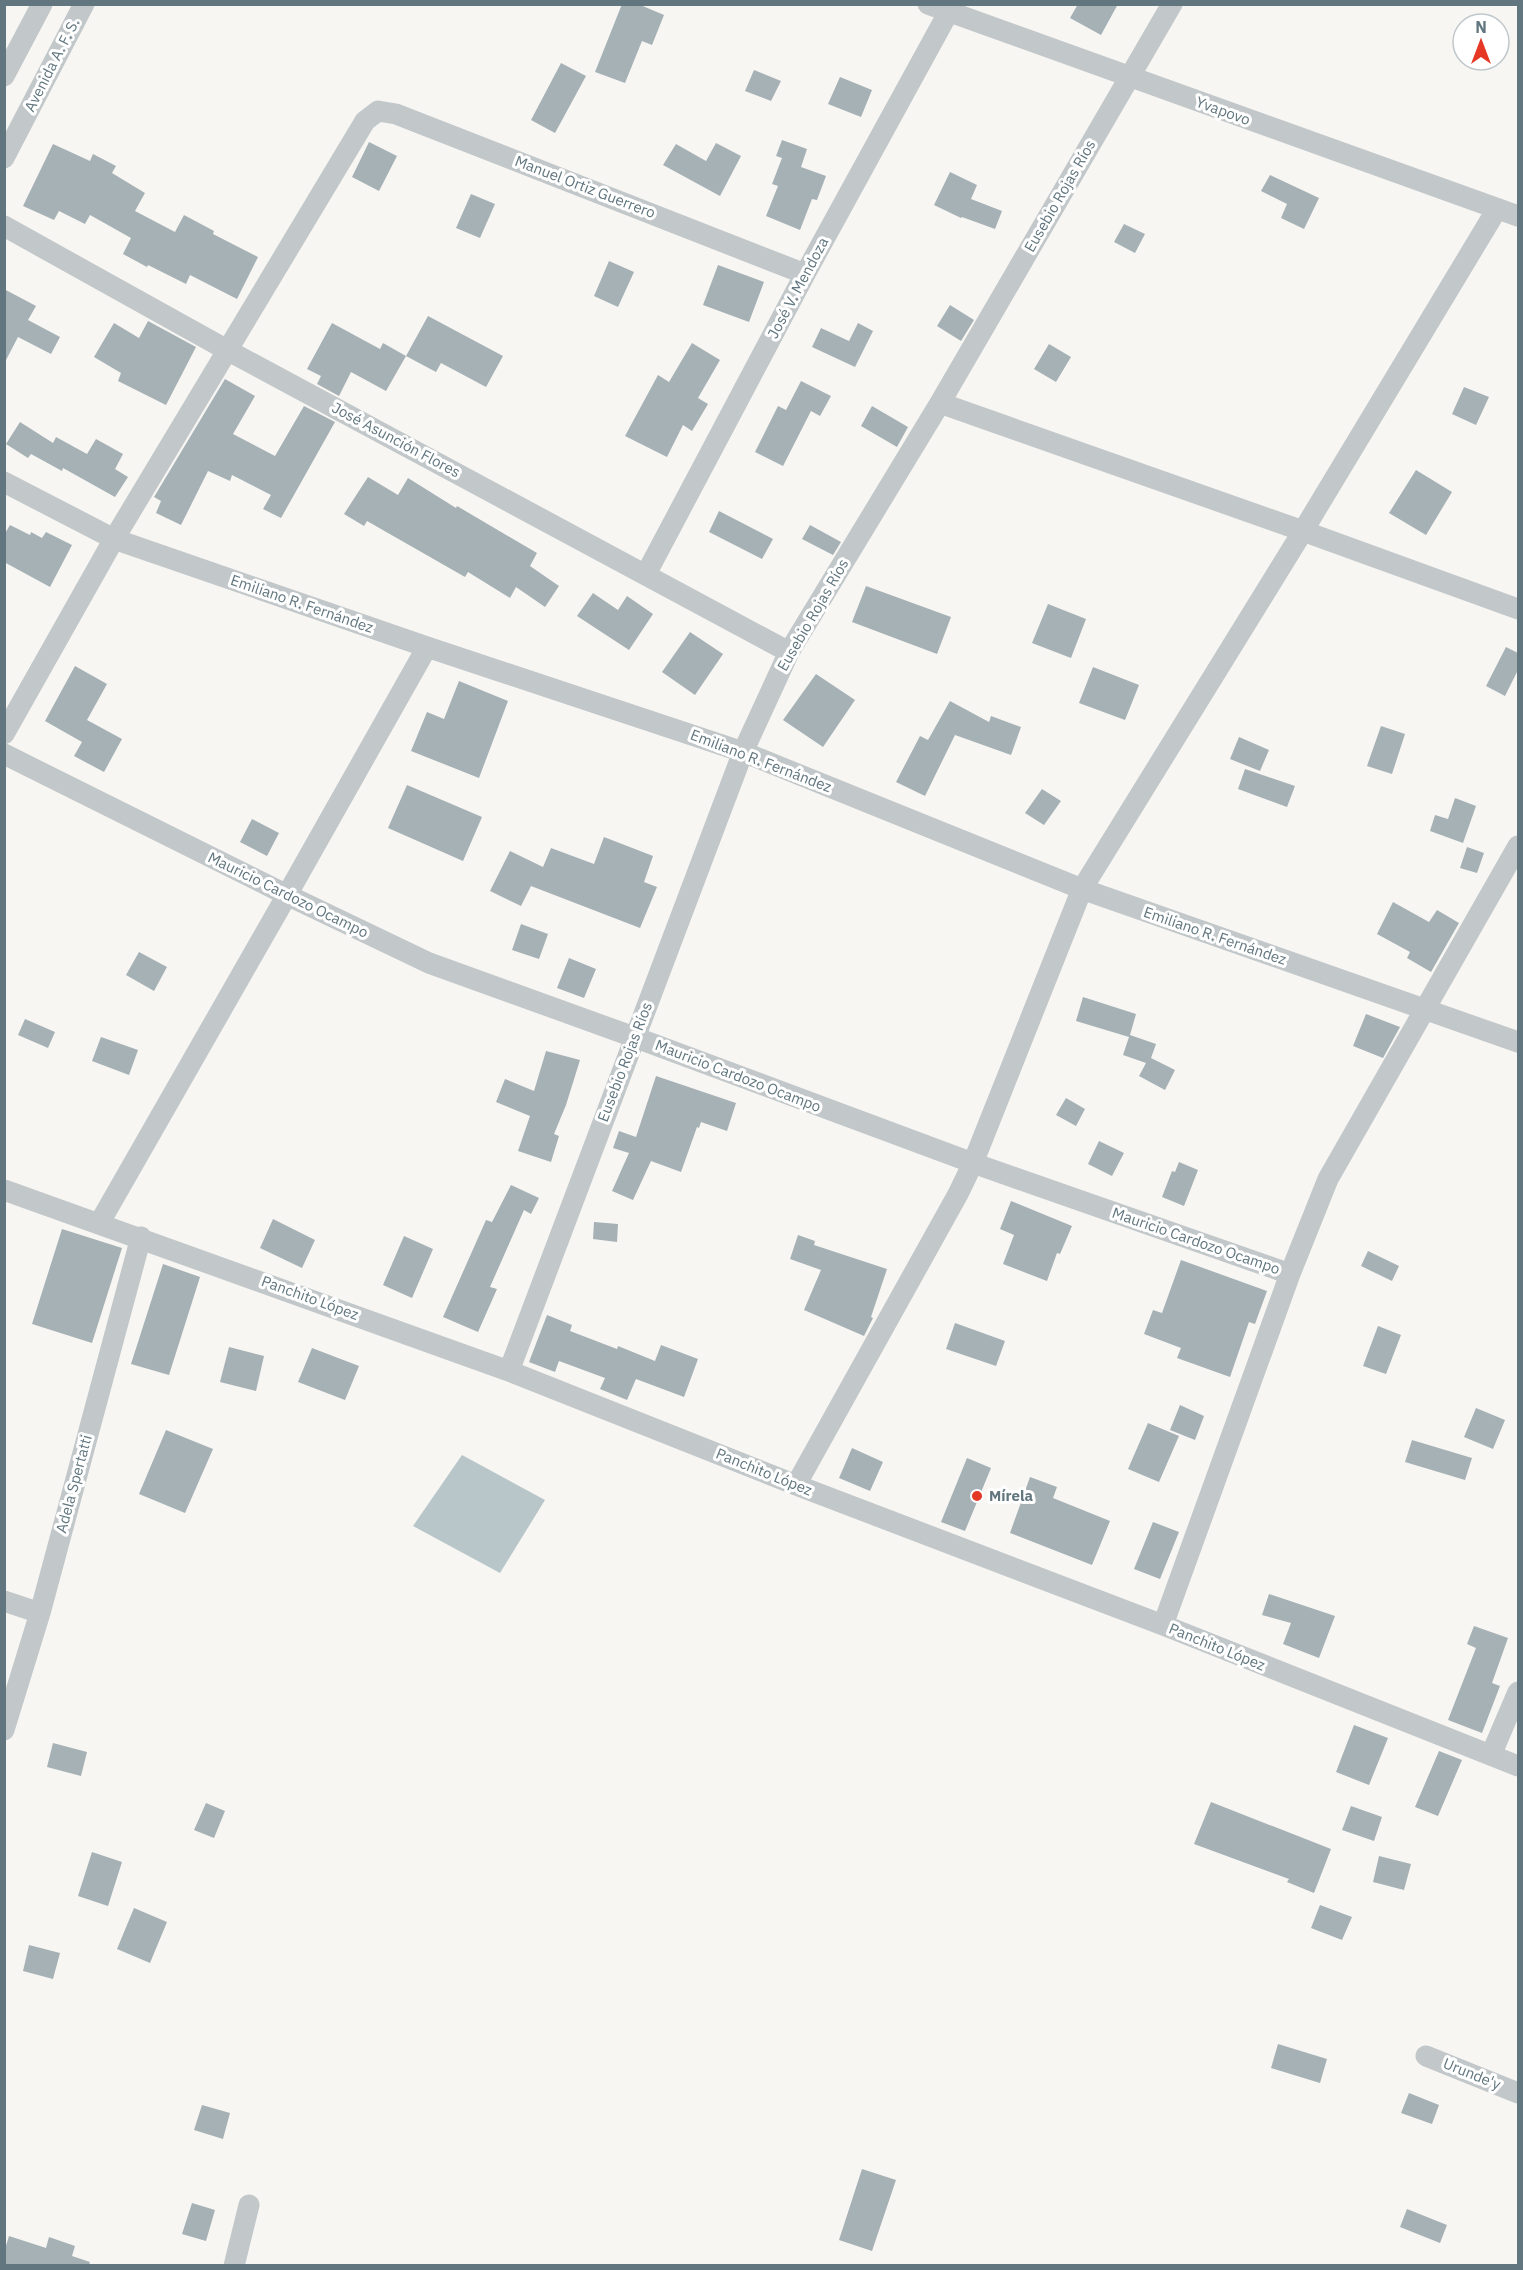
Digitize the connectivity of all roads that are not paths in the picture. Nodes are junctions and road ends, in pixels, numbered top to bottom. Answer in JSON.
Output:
{"nodes":[{"id":1,"x":42,"y":4,"type":"edge"},
{"id":2,"x":84,"y":4,"type":"edge"},
{"id":3,"x":928,"y":4,"type":"edge"},
{"id":4,"x":1172,"y":4,"type":"edge"},
{"id":5,"x":951,"y":8,"type":"edge"},
{"id":6,"x":4,"y":76,"type":"edge"},
{"id":7,"x":1129,"y":77,"type":"junction"},
{"id":8,"x":4,"y":158,"type":"edge"},
{"id":9,"x":1497,"y":208,"type":"junction"},
{"id":10,"x":1518,"y":216,"type":"edge"},
{"id":11,"x":4,"y":226,"type":"edge"},
{"id":12,"x":805,"y":274,"type":"junction"},
{"id":13,"x":227,"y":350,"type":"junction"},
{"id":14,"x":940,"y":403,"type":"junction"},
{"id":15,"x":4,"y":482,"type":"edge"},
{"id":16,"x":1303,"y":531,"type":"junction"},
{"id":17,"x":114,"y":539,"type":"junction"},
{"id":18,"x":646,"y":574,"type":"junction"},
{"id":19,"x":1518,"y":609,"type":"edge"},
{"id":20,"x":427,"y":647,"type":"junction"},
{"id":21,"x":789,"y":652,"type":"junction"},
{"id":22,"x":4,"y":734,"type":"edge"},
{"id":23,"x":743,"y":752,"type":"junction"},
{"id":24,"x":4,"y":754,"type":"edge"},
{"id":25,"x":1518,"y":846,"type":"edge"},
{"id":26,"x":1082,"y":889,"type":"junction"},
{"id":27,"x":287,"y":896,"type":"junction"},
{"id":28,"x":1425,"y":1010,"type":"junction"},
{"id":29,"x":634,"y":1037,"type":"junction"},
{"id":30,"x":1518,"y":1042,"type":"edge"},
{"id":31,"x":973,"y":1163,"type":"junction"},
{"id":32,"x":4,"y":1190,"type":"edge"},
{"id":33,"x":100,"y":1222,"type":"junction"},
{"id":34,"x":141,"y":1237,"type":"junction"},
{"id":35,"x":1290,"y":1274,"type":"junction"},
{"id":36,"x":509,"y":1371,"type":"junction"},
{"id":37,"x":796,"y":1485,"type":"junction"},
{"id":38,"x":4,"y":1601,"type":"edge"},
{"id":39,"x":40,"y":1613,"type":"junction"},
{"id":40,"x":1163,"y":1625,"type":"junction"},
{"id":41,"x":1518,"y":1692,"type":"edge"},
{"id":42,"x":4,"y":1730,"type":"edge"},
{"id":43,"x":1491,"y":1755,"type":"junction"},
{"id":44,"x":1518,"y":1766,"type":"edge"},
{"id":45,"x":1426,"y":2056,"type":"dead end"},
{"id":46,"x":1518,"y":2093,"type":"edge"},
{"id":47,"x":249,"y":2205,"type":"dead end"},
{"id":48,"x":234,"y":2265,"type":"edge"}],
"edges":[{"from":1,"to":6,"type":"street"},
{"from":2,"to":8,"type":"street","name":"Avenida A. F. S."},
{"from":3,"to":5,"type":"street","name":"Yvapovo"},
{"from":4,"to":7,"type":"street","name":"Eusebio Rojas Ríos"},
{"from":5,"to":7,"type":"street","name":"Yvapovo"},
{"from":5,"to":12,"type":"street","name":"José V. Mendoza"},
{"from":7,"to":9,"type":"street","name":"Yvapovo"},
{"from":7,"to":14,"type":"street","name":"Eusebio Rojas Ríos"},
{"from":9,"to":10,"type":"street","name":"Yvapovo"},
{"from":9,"to":16,"type":"street"},
{"from":11,"to":13,"type":"street","name":"José Asunción Flores"},
{"from":12,"to":13,"type":"street","name":"Manuel Ortiz Guerrero"},
{"from":12,"to":18,"type":"street","name":"José V. Mendoza"},
{"from":13,"to":17,"type":"street"},
{"from":13,"to":18,"type":"street","name":"José Asunción Flores"},
{"from":14,"to":16,"type":"street"},
{"from":14,"to":21,"type":"street","name":"Eusebio Rojas Ríos"},
{"from":15,"to":17,"type":"street","name":"Emiliano R. Fernández"},
{"from":16,"to":19,"type":"street"},
{"from":16,"to":26,"type":"street"},
{"from":17,"to":20,"type":"street","name":"Emiliano R. Fernández"},
{"from":17,"to":22,"type":"street"},
{"from":18,"to":21,"type":"street","name":"José Asunción Flores"},
{"from":20,"to":23,"type":"street","name":"Emiliano R. Fernández"},
{"from":20,"to":27,"type":"street"},
{"from":21,"to":23,"type":"street","name":"Eusebio Rojas Ríos"},
{"from":23,"to":26,"type":"street","name":"Emiliano R. Fernández"},
{"from":23,"to":29,"type":"street","name":"Eusebio Rojas Ríos"},
{"from":24,"to":27,"type":"street","name":"Mauricio Cardozo Ocampo"},
{"from":25,"to":28,"type":"street"},
{"from":26,"to":28,"type":"street","name":"Emiliano R. Fernández"},
{"from":26,"to":31,"type":"street"},
{"from":27,"to":29,"type":"street","name":"Mauricio Cardozo Ocampo"},
{"from":27,"to":33,"type":"street"},
{"from":28,"to":30,"type":"street","name":"Emiliano R. Fernández"},
{"from":28,"to":35,"type":"street"},
{"from":29,"to":31,"type":"street","name":"Mauricio Cardozo Ocampo"},
{"from":29,"to":36,"type":"street","name":"Eusebio Rojas Ríos"},
{"from":31,"to":35,"type":"street","name":"Mauricio Cardozo Ocampo"},
{"from":31,"to":37,"type":"street"},
{"from":32,"to":33,"type":"street","name":"Panchito López"},
{"from":33,"to":34,"type":"street","name":"Panchito López"},
{"from":34,"to":36,"type":"street","name":"Panchito López"},
{"from":34,"to":39,"type":"street","name":"Adela Spertatti"},
{"from":35,"to":40,"type":"street"},
{"from":36,"to":37,"type":"street","name":"Panchito López"},
{"from":37,"to":40,"type":"street","name":"Panchito López"},
{"from":38,"to":39,"type":"street"},
{"from":39,"to":42,"type":"street","name":"Adela Spertatti"},
{"from":40,"to":43,"type":"street","name":"Panchito López"},
{"from":41,"to":43,"type":"street"},
{"from":43,"to":44,"type":"street","name":"Panchito López"},
{"from":45,"to":46,"type":"street","name":"Urunde'y"},
{"from":47,"to":48,"type":"street"}]}
